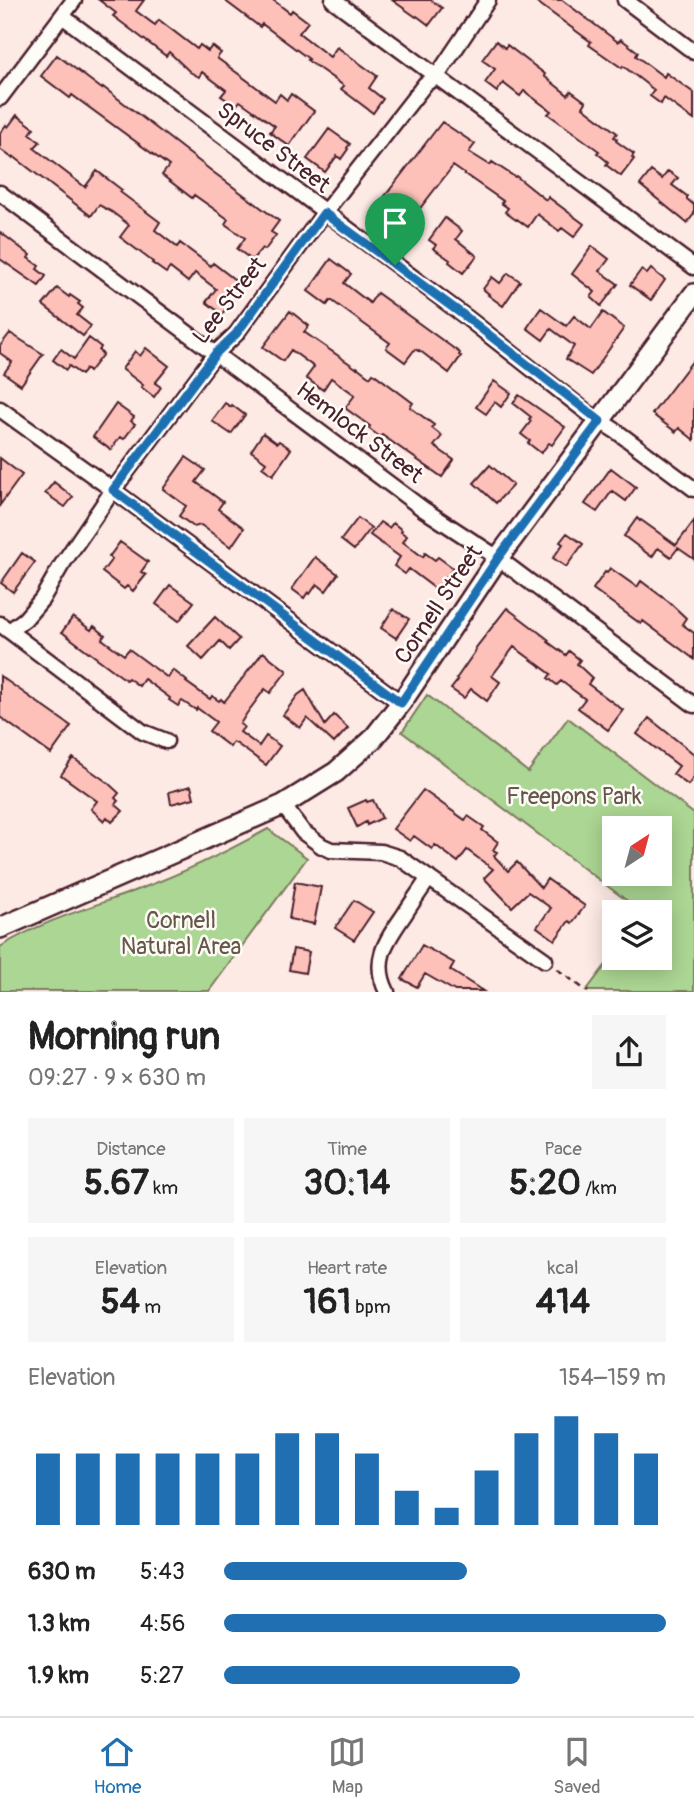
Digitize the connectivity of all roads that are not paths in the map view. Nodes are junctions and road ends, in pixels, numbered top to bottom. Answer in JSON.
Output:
{"nodes":[{"id":1,"x":74,"y":0,"type":"edge"},
{"id":2,"x":333,"y":0,"type":"edge"},
{"id":3,"x":488,"y":0,"type":"edge"},
{"id":4,"x":625,"y":0,"type":"edge"},
{"id":5,"x":62,"y":16,"type":"junction"},
{"id":6,"x":694,"y":52,"type":"edge"},
{"id":7,"x":437,"y":76,"type":"junction"},
{"id":8,"x":0,"y":97,"type":"edge"},
{"id":9,"x":0,"y":193,"type":"edge"},
{"id":10,"x":324,"y":213,"type":"junction"},
{"id":11,"x":694,"y":267,"type":"edge"},
{"id":12,"x":694,"y":294,"type":"edge"},
{"id":13,"x":216,"y":353,"type":"junction"},
{"id":14,"x":0,"y":409,"type":"edge"},
{"id":15,"x":600,"y":421,"type":"junction"},
{"id":16,"x":694,"y":489,"type":"edge"},
{"id":17,"x":113,"y":490,"type":"junction"},
{"id":18,"x":498,"y":558,"type":"junction"},
{"id":19,"x":5,"y":627,"type":"edge"},
{"id":20,"x":401,"y":703,"type":"junction"},
{"id":21,"x":694,"y":705,"type":"edge"},
{"id":22,"x":166,"y":741,"type":"dead end"},
{"id":23,"x":283,"y":805,"type":"junction"},
{"id":24,"x":429,"y":878,"type":"junction"},
{"id":25,"x":0,"y":928,"type":"edge"},
{"id":26,"x":545,"y":960,"type":"road end"},
{"id":27,"x":387,"y":992,"type":"edge"}],
"edges":[{"from":1,"to":5,"type":"street"},
{"from":2,"to":7,"type":"street"},
{"from":3,"to":7,"type":"street","name":"Lee Street"},
{"from":4,"to":6,"type":"street"},
{"from":5,"to":8,"type":"street"},
{"from":5,"to":10,"type":"street","name":"Spruce Street"},
{"from":7,"to":10,"type":"street","name":"Lee Street"},
{"from":7,"to":11,"type":"street"},
{"from":9,"to":13,"type":"street","name":"Hemlock Street"},
{"from":10,"to":13,"type":"street","name":"Lee Street"},
{"from":10,"to":15,"type":"street","name":"Spruce Street"},
{"from":12,"to":15,"type":"street","name":"Cornell Street"},
{"from":13,"to":17,"type":"street","name":"Lee Street"},
{"from":13,"to":18,"type":"street","name":"Hemlock Street"},
{"from":14,"to":17,"type":"street"},
{"from":15,"to":16,"type":"street","name":"Spruce Street"},
{"from":15,"to":18,"type":"street","name":"Cornell Street"},
{"from":17,"to":19,"type":"street","name":"Lee Street"},
{"from":17,"to":20,"type":"street"},
{"from":18,"to":20,"type":"street","name":"Cornell Street"},
{"from":18,"to":21,"type":"street","name":"Hemlock Street"},
{"from":19,"to":22,"type":"street"},
{"from":20,"to":23,"type":"street","name":"Cornell Street"},
{"from":23,"to":24,"type":"street"},
{"from":23,"to":25,"type":"street","name":"Cornell Street"},
{"from":24,"to":26,"type":"street"},
{"from":24,"to":27,"type":"street"}]}
